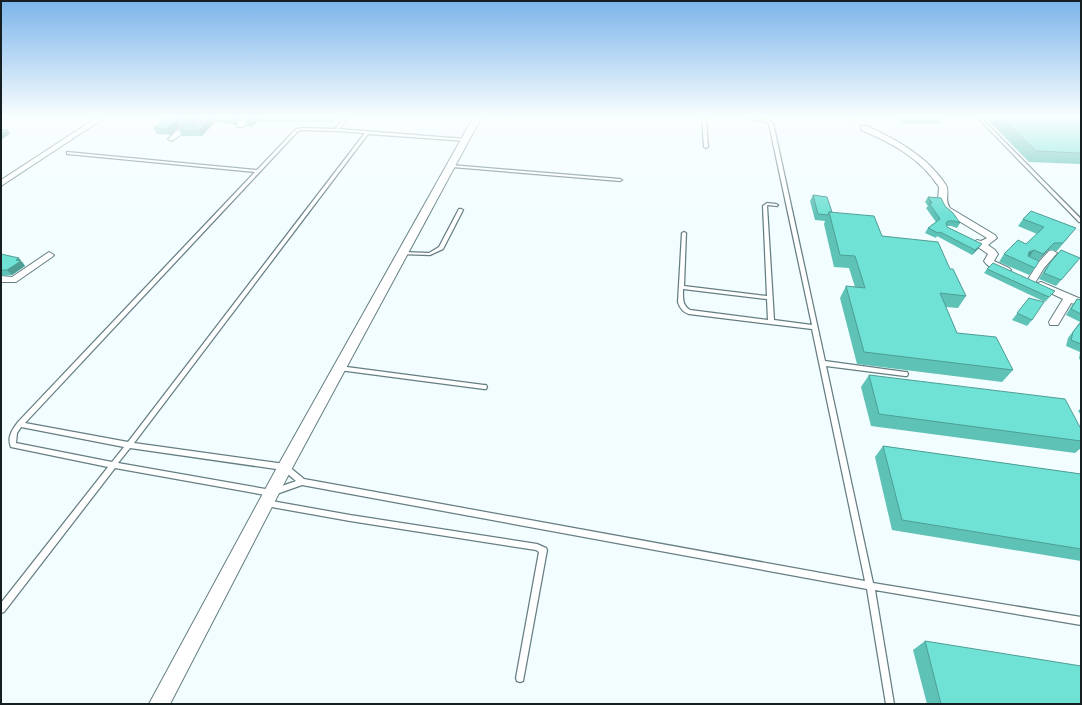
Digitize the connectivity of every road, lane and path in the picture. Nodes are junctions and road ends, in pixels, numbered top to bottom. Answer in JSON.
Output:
{"nodes":[{"id":1,"x":52,"y":151,"type":"edge"},
{"id":2,"x":278,"y":151,"type":"edge"},
{"id":3,"x":352,"y":151,"type":"edge"},
{"id":4,"x":460,"y":151,"type":"edge"},
{"id":5,"x":777,"y":151,"type":"edge"},
{"id":6,"x":906,"y":151,"type":"edge"},
{"id":7,"x":1012,"y":151,"type":"edge"},
{"id":8,"x":68,"y":153,"type":"dead end"},
{"id":9,"x":452,"y":166,"type":"junction"},
{"id":10,"x":258,"y":171,"type":"junction"},
{"id":11,"x":620,"y":180,"type":"dead end"},
{"id":12,"x":1,"y":184,"type":"edge"},
{"id":13,"x":776,"y":205,"type":"dead end"},
{"id":14,"x":461,"y":210,"type":"dead end"},
{"id":15,"x":1081,"y":221,"type":"edge"},
{"id":16,"x":684,"y":233,"type":"dead end"},
{"id":17,"x":969,"y":239,"type":"edge"},
{"id":18,"x":982,"y":245,"type":"junction"},
{"id":19,"x":402,"y":253,"type":"junction"},
{"id":20,"x":1052,"y":253,"type":"edge"},
{"id":21,"x":49,"y":255,"type":"dead end"},
{"id":22,"x":1028,"y":262,"type":"edge"},
{"id":23,"x":1040,"y":267,"type":"junction"},
{"id":24,"x":1012,"y":272,"type":"edge"},
{"id":25,"x":1,"y":279,"type":"edge"},
{"id":26,"x":681,"y":286,"type":"junction"},
{"id":27,"x":770,"y":298,"type":"junction"},
{"id":28,"x":1069,"y":298,"type":"junction"},
{"id":29,"x":1081,"y":303,"type":"edge"},
{"id":30,"x":772,"y":322,"type":"junction"},
{"id":31,"x":1054,"y":322,"type":"dead end"},
{"id":32,"x":814,"y":327,"type":"junction"},
{"id":33,"x":822,"y":363,"type":"junction"},
{"id":34,"x":339,"y":368,"type":"junction"},
{"id":35,"x":905,"y":374,"type":"dead end"},
{"id":36,"x":484,"y":387,"type":"dead end"},
{"id":37,"x":20,"y":424,"type":"junction"},
{"id":38,"x":129,"y":445,"type":"junction"},
{"id":39,"x":112,"y":465,"type":"junction"},
{"id":40,"x":285,"y":467,"type":"junction"},
{"id":41,"x":302,"y":482,"type":"junction"},
{"id":42,"x":268,"y":498,"type":"junction"},
{"id":43,"x":870,"y":586,"type":"junction"},
{"id":44,"x":1,"y":609,"type":"edge"},
{"id":45,"x":1081,"y":621,"type":"edge"},
{"id":46,"x":520,"y":678,"type":"dead end"},
{"id":47,"x":159,"y":704,"type":"edge"},
{"id":48,"x":890,"y":704,"type":"edge"}],
"edges":[{"from":1,"to":12,"type":"street"},
{"from":2,"to":10,"type":"lane"},
{"from":3,"to":38,"type":"lane"},
{"from":4,"to":9,"type":"street"},
{"from":5,"to":32,"type":"lane"},
{"from":6,"to":18,"type":"street"},
{"from":7,"to":15,"type":"lane"},
{"from":8,"to":10,"type":"lane"},
{"from":9,"to":11,"type":"lane"},
{"from":9,"to":19,"type":"street"},
{"from":10,"to":37,"type":"lane"},
{"from":13,"to":27,"type":"lane"},
{"from":14,"to":19,"type":"lane"},
{"from":16,"to":26,"type":"lane"},
{"from":17,"to":18,"type":"street"},
{"from":18,"to":24,"type":"street"},
{"from":19,"to":34,"type":"street"},
{"from":20,"to":23,"type":"street"},
{"from":21,"to":25,"type":"street"},
{"from":22,"to":23,"type":"street"},
{"from":23,"to":28,"type":"street"},
{"from":26,"to":27,"type":"lane"},
{"from":26,"to":30,"type":"lane"},
{"from":27,"to":30,"type":"lane"},
{"from":28,"to":29,"type":"street"},
{"from":28,"to":31,"type":"street"},
{"from":30,"to":32,"type":"lane"},
{"from":32,"to":33,"type":"lane"},
{"from":33,"to":35,"type":"lane"},
{"from":33,"to":43,"type":"lane"},
{"from":34,"to":36,"type":"lane"},
{"from":34,"to":40,"type":"street"},
{"from":37,"to":38,"type":"lane"},
{"from":37,"to":39,"type":"lane"},
{"from":38,"to":39,"type":"lane"},
{"from":38,"to":40,"type":"lane"},
{"from":39,"to":42,"type":"lane"},
{"from":39,"to":44,"type":"lane"},
{"from":40,"to":41,"type":"lane"},
{"from":40,"to":42,"type":"street"},
{"from":41,"to":42,"type":"lane"},
{"from":41,"to":43,"type":"lane"},
{"from":42,"to":46,"type":"lane"},
{"from":42,"to":47,"type":"street"},
{"from":43,"to":45,"type":"lane"},
{"from":43,"to":48,"type":"lane"}]}
